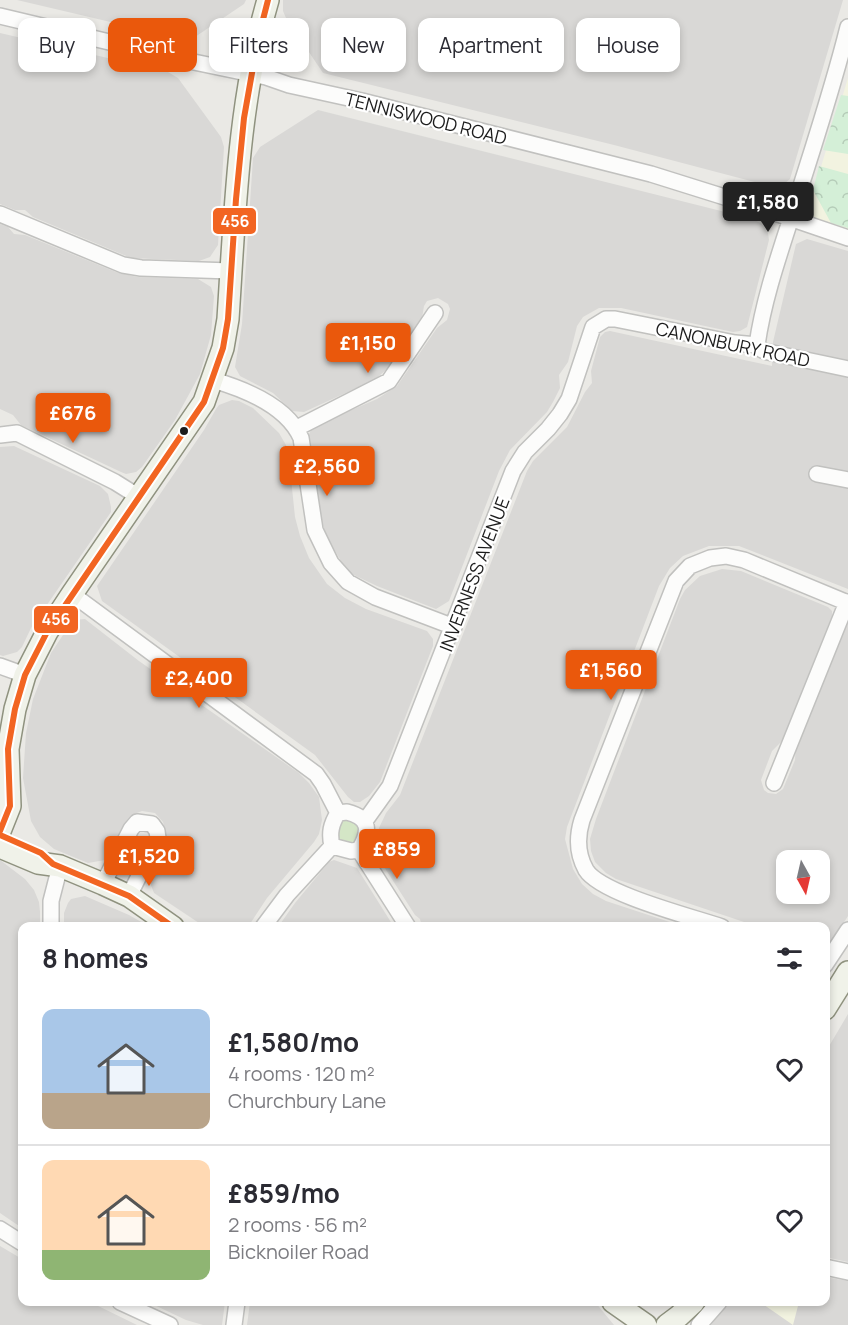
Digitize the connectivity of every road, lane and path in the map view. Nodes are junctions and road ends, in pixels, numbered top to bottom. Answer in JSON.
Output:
{"nodes":[{"id":1,"x":268,"y":0,"type":"edge"},
{"id":2,"x":0,"y":16,"type":"edge"},
{"id":3,"x":848,"y":27,"type":"edge"},
{"id":4,"x":251,"y":73,"type":"junction"},
{"id":5,"x":0,"y":214,"type":"edge"},
{"id":6,"x":790,"y":219,"type":"junction"},
{"id":7,"x":848,"y":238,"type":"edge"},
{"id":8,"x":231,"y":271,"type":"junction"},
{"id":9,"x":435,"y":313,"type":"dead end"},
{"id":10,"x":589,"y":334,"type":"joint"},
{"id":11,"x":763,"y":348,"type":"junction"},
{"id":12,"x":848,"y":369,"type":"edge"},
{"id":13,"x":213,"y":380,"type":"junction"},
{"id":14,"x":297,"y":428,"type":"junction"},
{"id":15,"x":0,"y":435,"type":"edge"},
{"id":16,"x":817,"y":474,"type":"dead end"},
{"id":17,"x":848,"y":480,"type":"edge"},
{"id":18,"x":139,"y":497,"type":"junction"},
{"id":19,"x":72,"y":594,"type":"junction"},
{"id":20,"x":847,"y":602,"type":"edge"},
{"id":21,"x":454,"y":627,"type":"junction"},
{"id":22,"x":0,"y":666,"type":"edge"},
{"id":23,"x":25,"y":675,"type":"junction"},
{"id":24,"x":774,"y":783,"type":"dead end"},
{"id":25,"x":338,"y":813,"type":"junction"},
{"id":26,"x":365,"y":820,"type":"junction"},
{"id":27,"x":0,"y":833,"type":"edge"},
{"id":28,"x":332,"y":846,"type":"junction"},
{"id":29,"x":0,"y":847,"type":"edge"},
{"id":30,"x":359,"y":850,"type":"junction"},
{"id":31,"x":57,"y":865,"type":"junction"},
{"id":32,"x":103,"y":884,"type":"junction"},
{"id":33,"x":129,"y":896,"type":"junction"},
{"id":34,"x":51,"y":922,"type":"edge"},
{"id":35,"x":166,"y":922,"type":"edge"},
{"id":36,"x":267,"y":922,"type":"edge"},
{"id":37,"x":405,"y":922,"type":"edge"},
{"id":38,"x":707,"y":922,"type":"edge"},
{"id":39,"x":848,"y":930,"type":"edge"},
{"id":40,"x":830,"y":957,"type":"edge"},
{"id":41,"x":848,"y":972,"type":"edge"},
{"id":42,"x":830,"y":1001,"type":"edge"},
{"id":43,"x":0,"y":1229,"type":"edge"},
{"id":44,"x":18,"y":1240,"type":"edge"},
{"id":45,"x":830,"y":1268,"type":"edge"},
{"id":46,"x":848,"y":1272,"type":"edge"},
{"id":47,"x":129,"y":1306,"type":"edge"},
{"id":48,"x":236,"y":1306,"type":"edge"},
{"id":49,"x":619,"y":1306,"type":"edge"},
{"id":50,"x":689,"y":1306,"type":"edge"},
{"id":51,"x":716,"y":1306,"type":"edge"},
{"id":52,"x":170,"y":1325,"type":"edge"},
{"id":53,"x":234,"y":1325,"type":"edge"},
{"id":54,"x":646,"y":1325,"type":"edge"},
{"id":55,"x":665,"y":1325,"type":"edge"},
{"id":56,"x":699,"y":1325,"type":"edge"}],
"edges":[{"from":1,"to":4,"type":"street"},
{"from":2,"to":4,"type":"street","name":"TENNISWOOD ROAD"},
{"from":3,"to":6,"type":"street"},
{"from":4,"to":6,"type":"street","name":"TENNISWOOD ROAD"},
{"from":4,"to":8,"type":"street"},
{"from":5,"to":8,"type":"street"},
{"from":6,"to":7,"type":"street","name":"TENNISWOOD ROAD"},
{"from":6,"to":11,"type":"street"},
{"from":8,"to":13,"type":"street"},
{"from":9,"to":14,"type":"street"},
{"from":10,"to":11,"type":"street","name":"CANONBURY ROAD"},
{"from":10,"to":21,"type":"street","name":"INVERNESS AVENUE"},
{"from":11,"to":12,"type":"street","name":"CANONBURY ROAD"},
{"from":13,"to":14,"type":"street"},
{"from":13,"to":18,"type":"street"},
{"from":14,"to":21,"type":"street"},
{"from":15,"to":18,"type":"street"},
{"from":16,"to":17,"type":"street"},
{"from":18,"to":19,"type":"street"},
{"from":19,"to":23,"type":"street"},
{"from":19,"to":25,"type":"street"},
{"from":20,"to":24,"type":"street"},
{"from":20,"to":38,"type":"street"},
{"from":21,"to":26,"type":"street","name":"INVERNESS AVENUE"},
{"from":22,"to":23,"type":"street"},
{"from":23,"to":27,"type":"street"},
{"from":25,"to":26,"type":"street"},
{"from":25,"to":28,"type":"street"},
{"from":26,"to":30,"type":"street","name":"INVERNESS AVENUE"},
{"from":27,"to":31,"type":"street"},
{"from":28,"to":30,"type":"street"},
{"from":28,"to":36,"type":"street"},
{"from":29,"to":31,"type":"street"},
{"from":30,"to":37,"type":"street"},
{"from":31,"to":32,"type":"street"},
{"from":31,"to":34,"type":"street"},
{"from":32,"to":33,"type":"street"},
{"from":32,"to":33,"type":"street"},
{"from":33,"to":35,"type":"street"},
{"from":39,"to":40,"type":"street"},
{"from":41,"to":42,"type":"street"},
{"from":43,"to":44,"type":"street"},
{"from":45,"to":46,"type":"street"},
{"from":47,"to":52,"type":"street"},
{"from":48,"to":53,"type":"street"},
{"from":49,"to":54,"type":"street"},
{"from":50,"to":55,"type":"street"},
{"from":51,"to":56,"type":"street"},
{"from":54,"to":55,"type":"street"}]}
